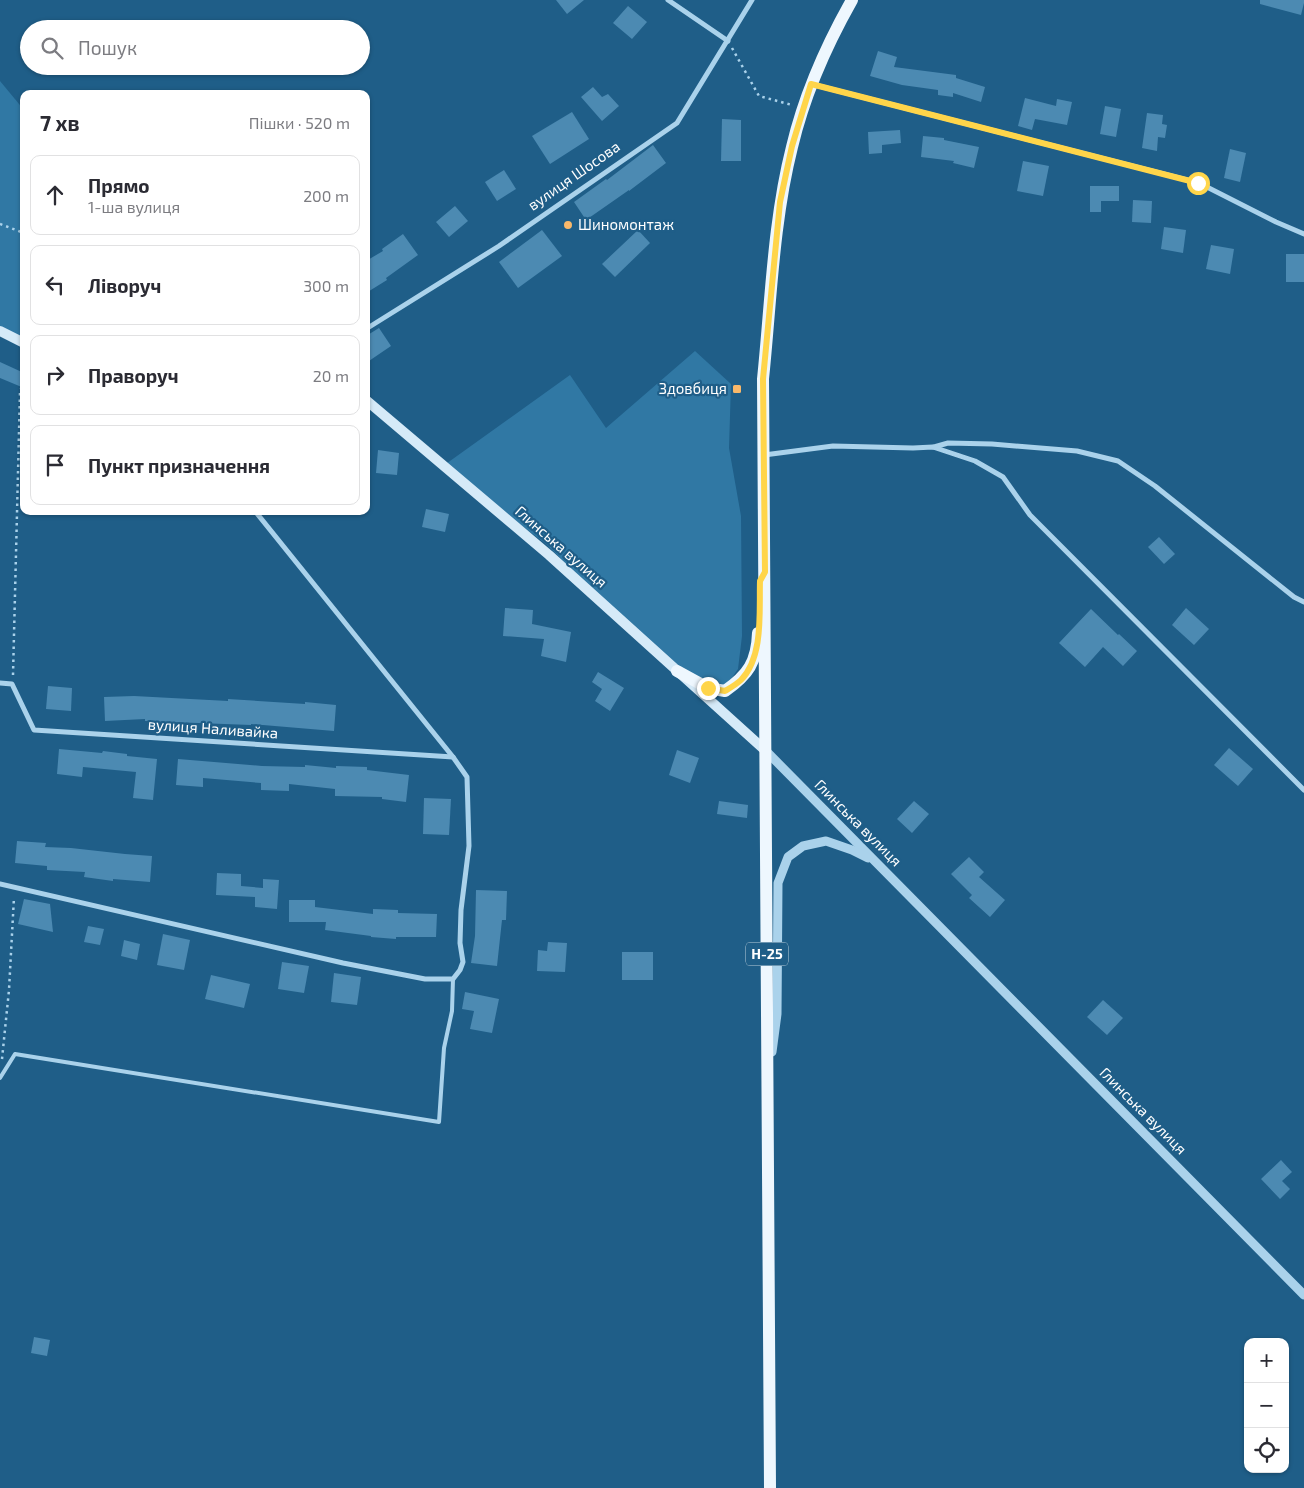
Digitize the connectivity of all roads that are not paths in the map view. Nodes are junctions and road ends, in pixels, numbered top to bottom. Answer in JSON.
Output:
{"nodes":[{"id":1,"x":668,"y":0,"type":"edge"},
{"id":2,"x":752,"y":0,"type":"edge"},
{"id":3,"x":852,"y":0,"type":"edge"},
{"id":4,"x":728,"y":41,"type":"junction"},
{"id":5,"x":811,"y":84,"type":"junction"},
{"id":6,"x":1304,"y":234,"type":"edge"},
{"id":7,"x":370,"y":327,"type":"edge"},
{"id":8,"x":0,"y":331,"type":"edge"},
{"id":9,"x":20,"y":341,"type":"edge"},
{"id":10,"x":370,"y":403,"type":"edge"},
{"id":11,"x":933,"y":447,"type":"junction"},
{"id":12,"x":764,"y":455,"type":"junction"},
{"id":13,"x":258,"y":515,"type":"edge"},
{"id":14,"x":765,"y":572,"type":"junction"},
{"id":15,"x":1304,"y":602,"type":"edge"},
{"id":16,"x":677,"y":671,"type":"junction"},
{"id":17,"x":0,"y":683,"type":"edge"},
{"id":18,"x":766,"y":751,"type":"junction"},
{"id":19,"x":453,"y":757,"type":"junction"},
{"id":20,"x":1304,"y":790,"type":"edge"},
{"id":21,"x":877,"y":863,"type":"junction"},
{"id":22,"x":0,"y":884,"type":"edge"},
{"id":23,"x":453,"y":979,"type":"junction"},
{"id":24,"x":0,"y":1078,"type":"edge"},
{"id":25,"x":768,"y":1082,"type":"junction"},
{"id":26,"x":1304,"y":1295,"type":"edge"},
{"id":27,"x":770,"y":1488,"type":"edge"}],
"edges":[{"from":1,"to":4,"type":"street"},
{"from":2,"to":4,"type":"street","name":"вулиця Шосова"},
{"from":3,"to":5,"type":"main road","number":"Н-25"},
{"from":4,"to":7,"type":"street","name":"вулиця Шосова"},
{"from":5,"to":6,"type":"street"},
{"from":5,"to":12,"type":"main road","number":"Н-25"},
{"from":8,"to":9,"type":"main road"},
{"from":10,"to":16,"type":"main road","name":"Глинська вулиця"},
{"from":11,"to":12,"type":"street"},
{"from":11,"to":15,"type":"street"},
{"from":11,"to":20,"type":"street"},
{"from":12,"to":14,"type":"main road","number":"Н-25"},
{"from":13,"to":19,"type":"street"},
{"from":14,"to":16,"type":"main road"},
{"from":14,"to":18,"type":"main road","number":"Н-25"},
{"from":16,"to":18,"type":"main road","name":"Глинська вулиця"},
{"from":17,"to":19,"type":"street","name":"вулиця Наливайка"},
{"from":18,"to":21,"type":"street","name":"Глинська вулиця"},
{"from":18,"to":25,"type":"main road","number":"Н-25"},
{"from":19,"to":23,"type":"street"},
{"from":21,"to":25,"type":"street"},
{"from":21,"to":26,"type":"street","name":"Глинська вулиця"},
{"from":22,"to":23,"type":"street"},
{"from":23,"to":24,"type":"lane"},
{"from":25,"to":27,"type":"main road","number":"Н-25"}]}
